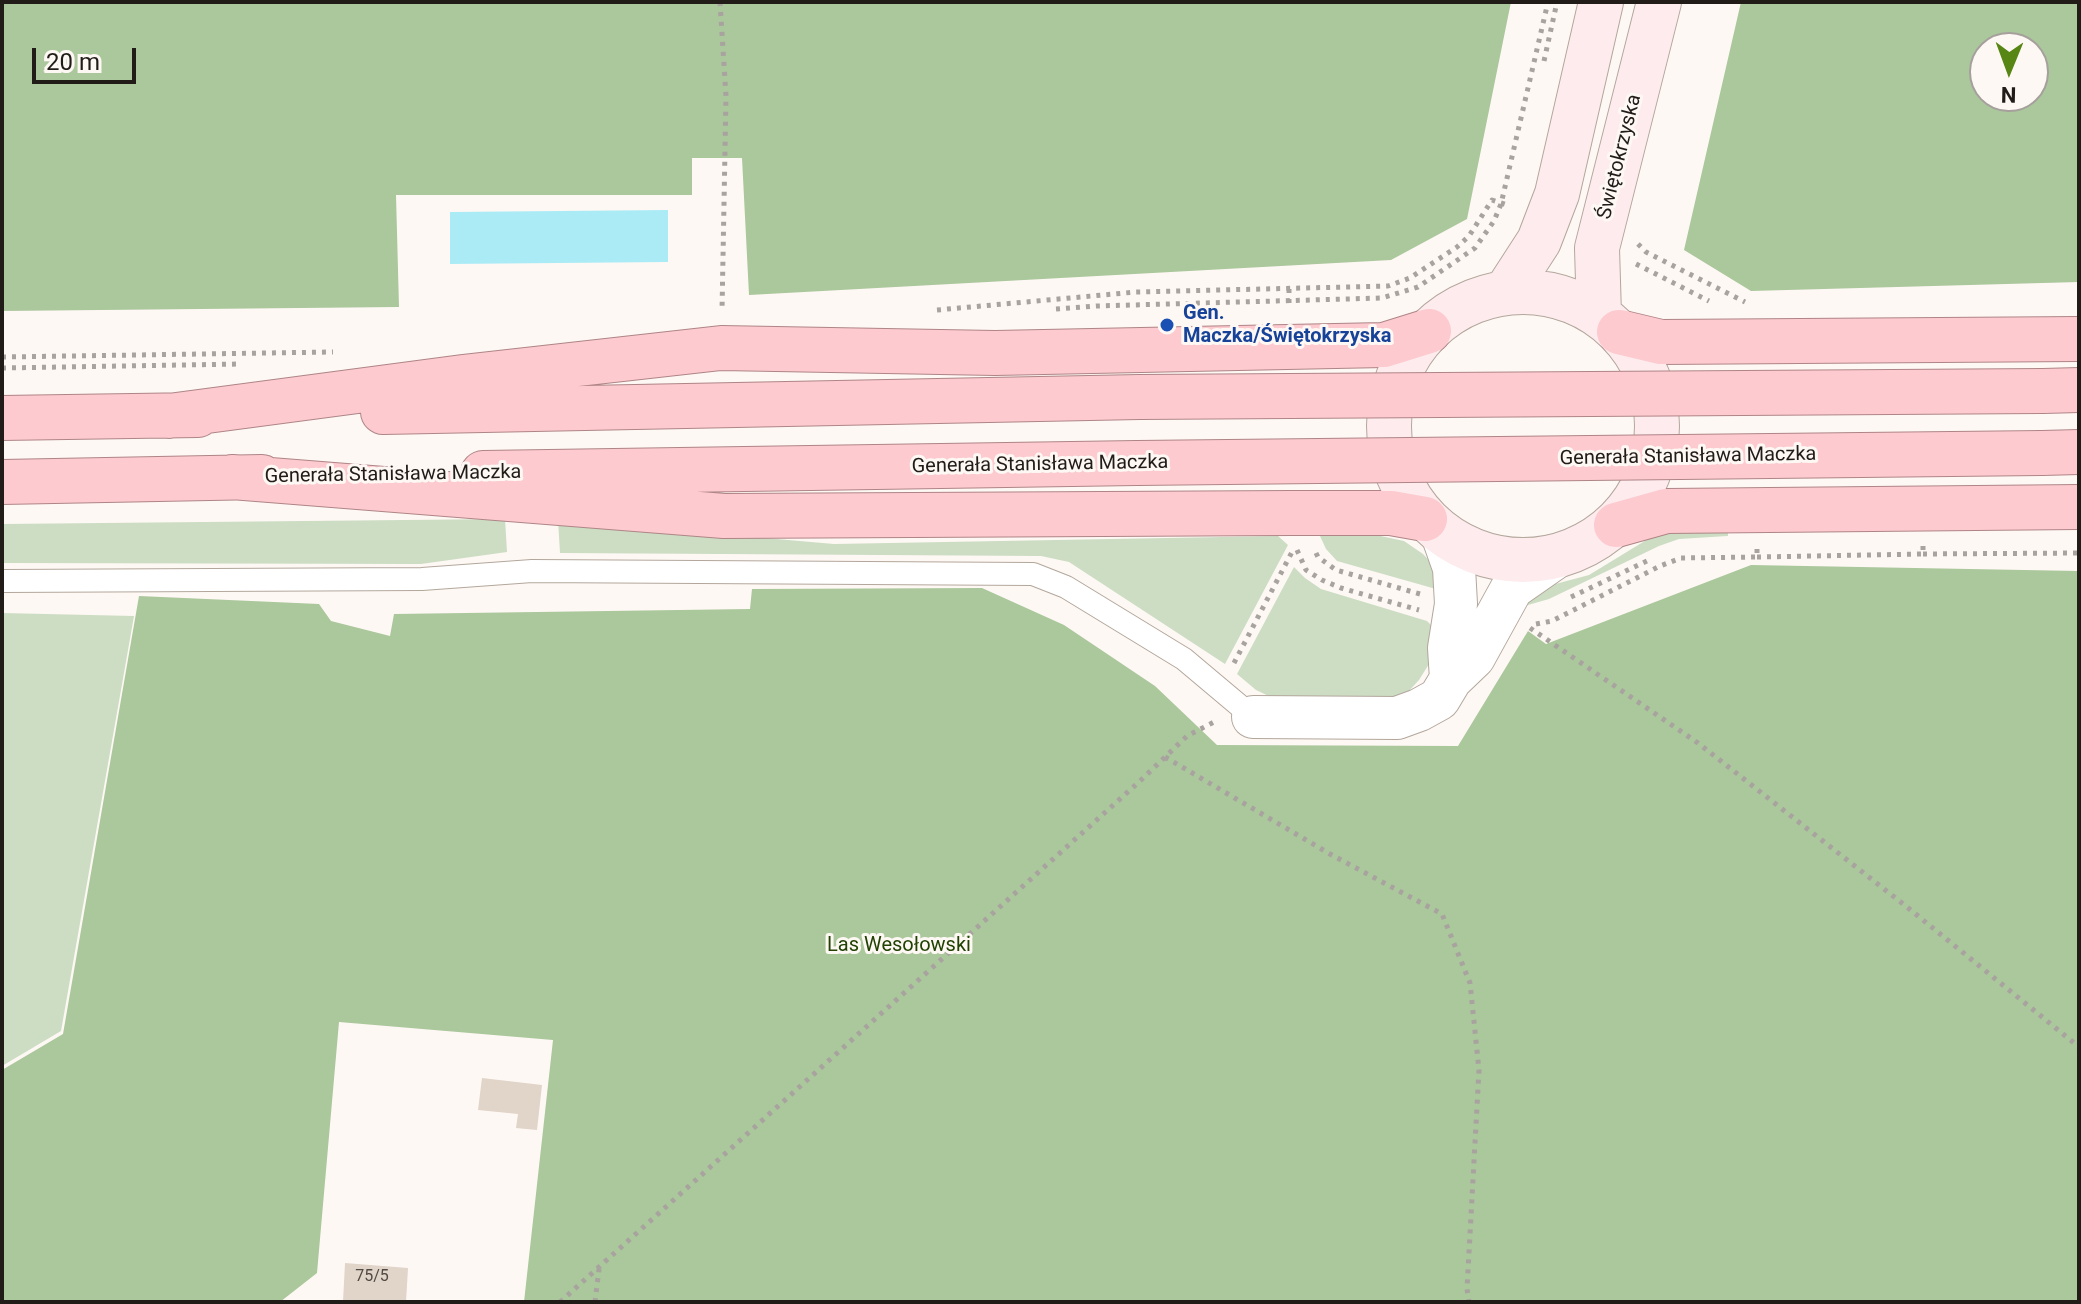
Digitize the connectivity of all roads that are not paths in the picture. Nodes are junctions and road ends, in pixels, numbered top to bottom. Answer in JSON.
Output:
{"nodes":[{"id":1,"x":1601,"y":2,"type":"edge"},
{"id":2,"x":1659,"y":2,"type":"edge"},
{"id":3,"x":1506,"y":292,"type":"junction"},
{"id":4,"x":1609,"y":323,"type":"junction"},
{"id":5,"x":1429,"y":331,"type":"junction"},
{"id":6,"x":2079,"y":339,"type":"edge"},
{"id":7,"x":2061,"y":390,"type":"edge"},
{"id":8,"x":169,"y":416,"type":"junction"},
{"id":9,"x":2,"y":418,"type":"edge"},
{"id":10,"x":2061,"y":452,"type":"edge"},
{"id":11,"x":232,"y":477,"type":"junction"},
{"id":12,"x":2,"y":482,"type":"edge"},
{"id":13,"x":2079,"y":507,"type":"edge"},
{"id":14,"x":1616,"y":525,"type":"junction"},
{"id":15,"x":1433,"y":527,"type":"junction"},
{"id":16,"x":1555,"y":558,"type":"junction"},
{"id":17,"x":2,"y":581,"type":"edge"},
{"id":18,"x":1451,"y":679,"type":"junction"},
{"id":19,"x":1253,"y":717,"type":"joint"}],
"edges":[{"from":1,"to":3,"type":"main road"},
{"from":2,"to":4,"type":"main road","name":"Świętokrzyska"},
{"from":3,"to":4,"type":"main road"},
{"from":3,"to":5,"type":"main road"},
{"from":4,"to":6,"type":"highway"},
{"from":4,"to":14,"type":"main road"},
{"from":5,"to":8,"type":"highway"},
{"from":5,"to":15,"type":"main road"},
{"from":7,"to":8,"type":"highway","bridge":true},
{"from":8,"to":9,"type":"highway"},
{"from":10,"to":11,"type":"highway","name":"Generała Stanisława Maczka","bridge":true},
{"from":11,"to":12,"type":"highway","name":"Generała Stanisława Maczka"},
{"from":11,"to":15,"type":"highway"},
{"from":13,"to":14,"type":"highway"},
{"from":14,"to":16,"type":"main road"},
{"from":15,"to":16,"type":"main road"},
{"from":15,"to":18,"type":"street"},
{"from":16,"to":18,"type":"street"},
{"from":17,"to":19,"type":"lane"},
{"from":18,"to":19,"type":"street"}]}
